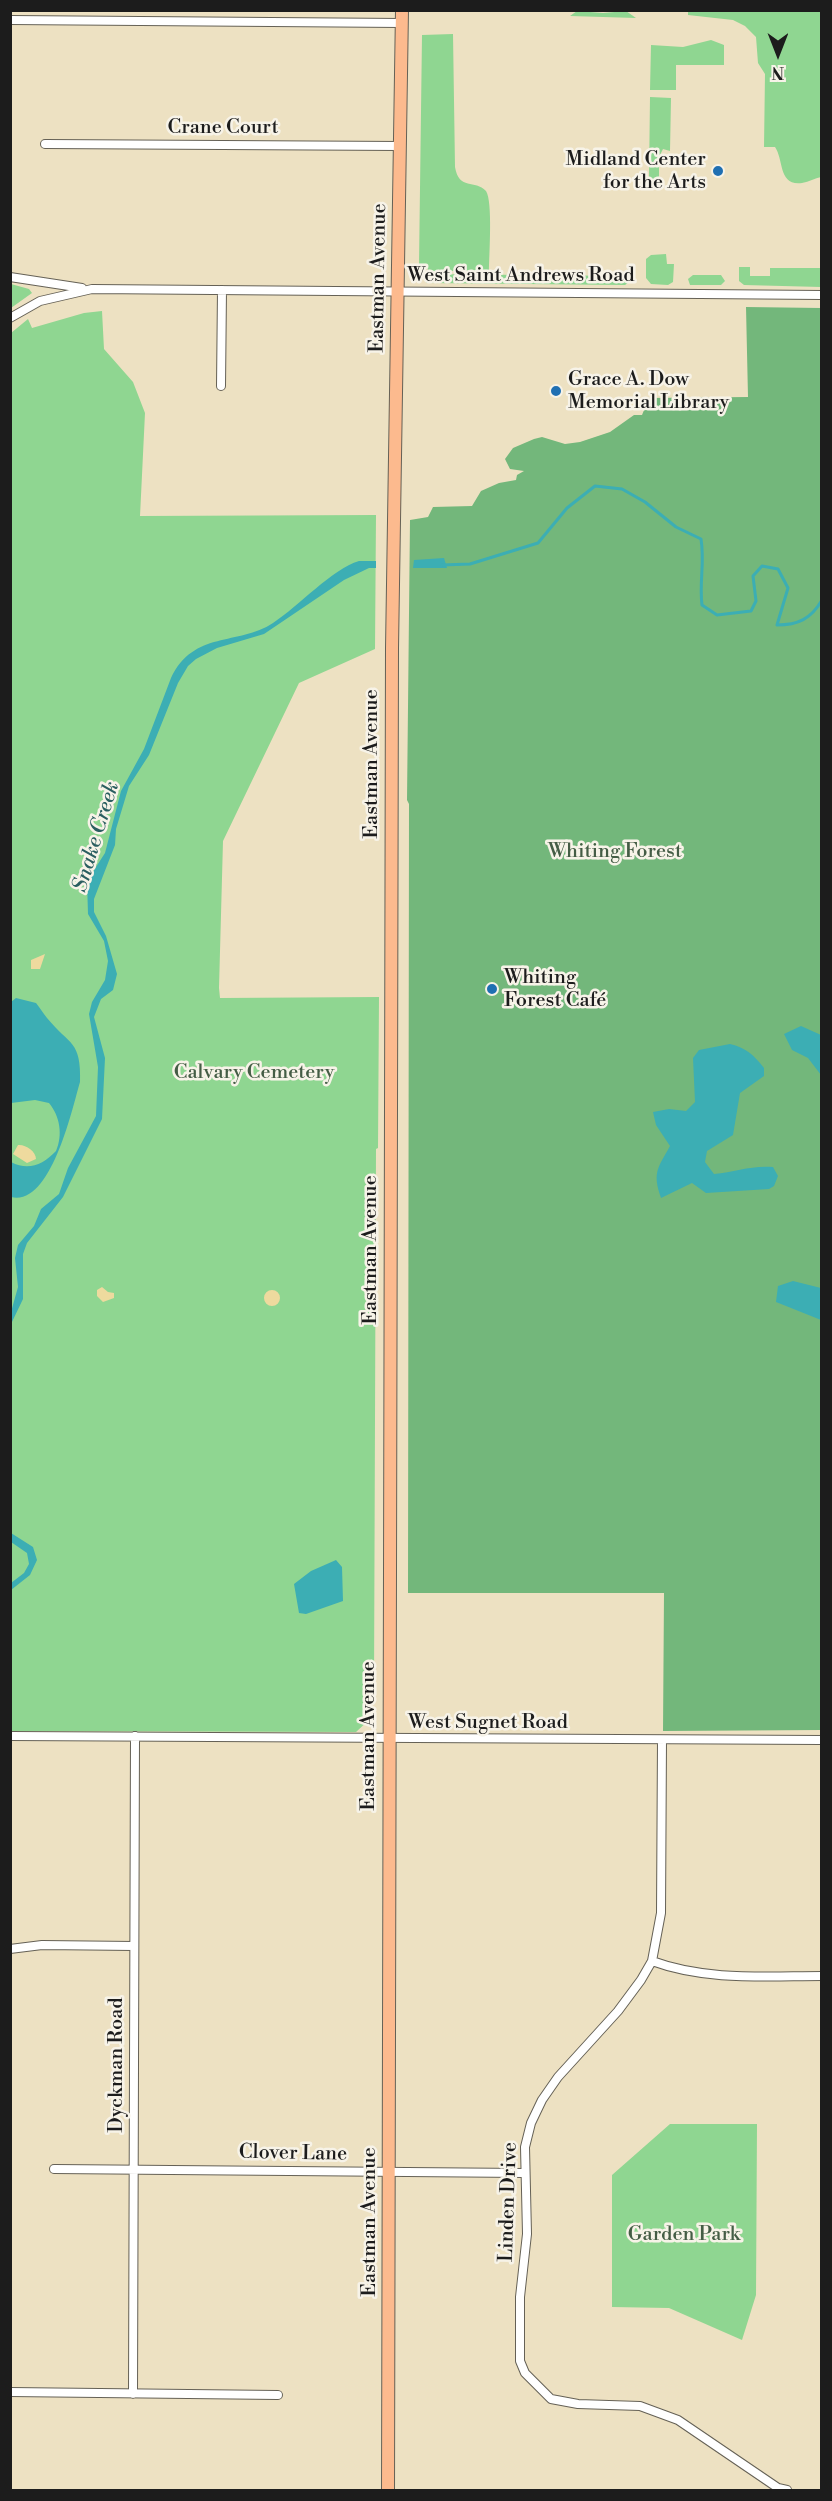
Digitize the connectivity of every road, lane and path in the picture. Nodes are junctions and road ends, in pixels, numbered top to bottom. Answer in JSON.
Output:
{"nodes":[{"id":1,"x":402,"y":17,"type":"edge"},
{"id":2,"x":10,"y":20,"type":"edge"},
{"id":3,"x":45,"y":144,"type":"dead end"},
{"id":4,"x":400,"y":146,"type":"junction"},
{"id":5,"x":10,"y":277,"type":"edge"},
{"id":6,"x":92,"y":289,"type":"junction"},
{"id":7,"x":222,"y":290,"type":"junction"},
{"id":8,"x":399,"y":292,"type":"junction"},
{"id":9,"x":822,"y":296,"type":"edge"},
{"id":10,"x":10,"y":318,"type":"edge"},
{"id":11,"x":220,"y":386,"type":"dead end"},
{"id":12,"x":135,"y":1736,"type":"junction"},
{"id":13,"x":10,"y":1737,"type":"edge"},
{"id":14,"x":388,"y":1739,"type":"junction"},
{"id":15,"x":662,"y":1740,"type":"junction"},
{"id":16,"x":822,"y":1740,"type":"edge"},
{"id":17,"x":134,"y":1946,"type":"junction"},
{"id":18,"x":10,"y":1949,"type":"edge"},
{"id":19,"x":652,"y":1961,"type":"junction"},
{"id":20,"x":822,"y":1976,"type":"edge"},
{"id":21,"x":54,"y":2169,"type":"dead end"},
{"id":22,"x":134,"y":2169,"type":"junction"},
{"id":23,"x":390,"y":2172,"type":"junction"},
{"id":24,"x":524,"y":2173,"type":"junction"},
{"id":25,"x":10,"y":2392,"type":"edge"},
{"id":26,"x":133,"y":2394,"type":"junction"},
{"id":27,"x":278,"y":2395,"type":"dead end"},
{"id":28,"x":388,"y":2490,"type":"edge"},
{"id":29,"x":787,"y":2490,"type":"edge"}],
"edges":[{"from":1,"to":2,"type":"street"},
{"from":1,"to":4,"type":"main road","name":"Eastman Avenue"},
{"from":3,"to":4,"type":"street","name":"Crane Court"},
{"from":4,"to":8,"type":"main road","name":"Eastman Avenue"},
{"from":5,"to":6,"type":"street"},
{"from":6,"to":7,"type":"street","name":"West Saint Andrews Road"},
{"from":6,"to":10,"type":"street","name":"West Saint Andrews Road"},
{"from":7,"to":8,"type":"street","name":"West Saint Andrews Road"},
{"from":7,"to":11,"type":"street"},
{"from":8,"to":9,"type":"street","name":"West Saint Andrews Road"},
{"from":8,"to":14,"type":"main road","name":"Eastman Avenue"},
{"from":12,"to":13,"type":"street","name":"West Sugnet Road"},
{"from":12,"to":14,"type":"street","name":"West Sugnet Road"},
{"from":12,"to":17,"type":"street","name":"Dyckman Road"},
{"from":14,"to":15,"type":"street","name":"West Sugnet Road"},
{"from":14,"to":23,"type":"main road","name":"Eastman Avenue"},
{"from":15,"to":16,"type":"street","name":"West Sugnet Road"},
{"from":15,"to":19,"type":"street","name":"Linden Drive"},
{"from":17,"to":18,"type":"street"},
{"from":17,"to":22,"type":"street","name":"Dyckman Road"},
{"from":19,"to":20,"type":"street"},
{"from":19,"to":24,"type":"street","name":"Linden Drive"},
{"from":21,"to":22,"type":"street","name":"Clover Lane"},
{"from":22,"to":23,"type":"street","name":"Clover Lane"},
{"from":22,"to":26,"type":"street","name":"Dyckman Road"},
{"from":23,"to":24,"type":"street","name":"Clover Lane"},
{"from":23,"to":28,"type":"main road","name":"Eastman Avenue"},
{"from":24,"to":29,"type":"street","name":"Linden Drive"},
{"from":25,"to":26,"type":"street"},
{"from":26,"to":27,"type":"street"}]}
